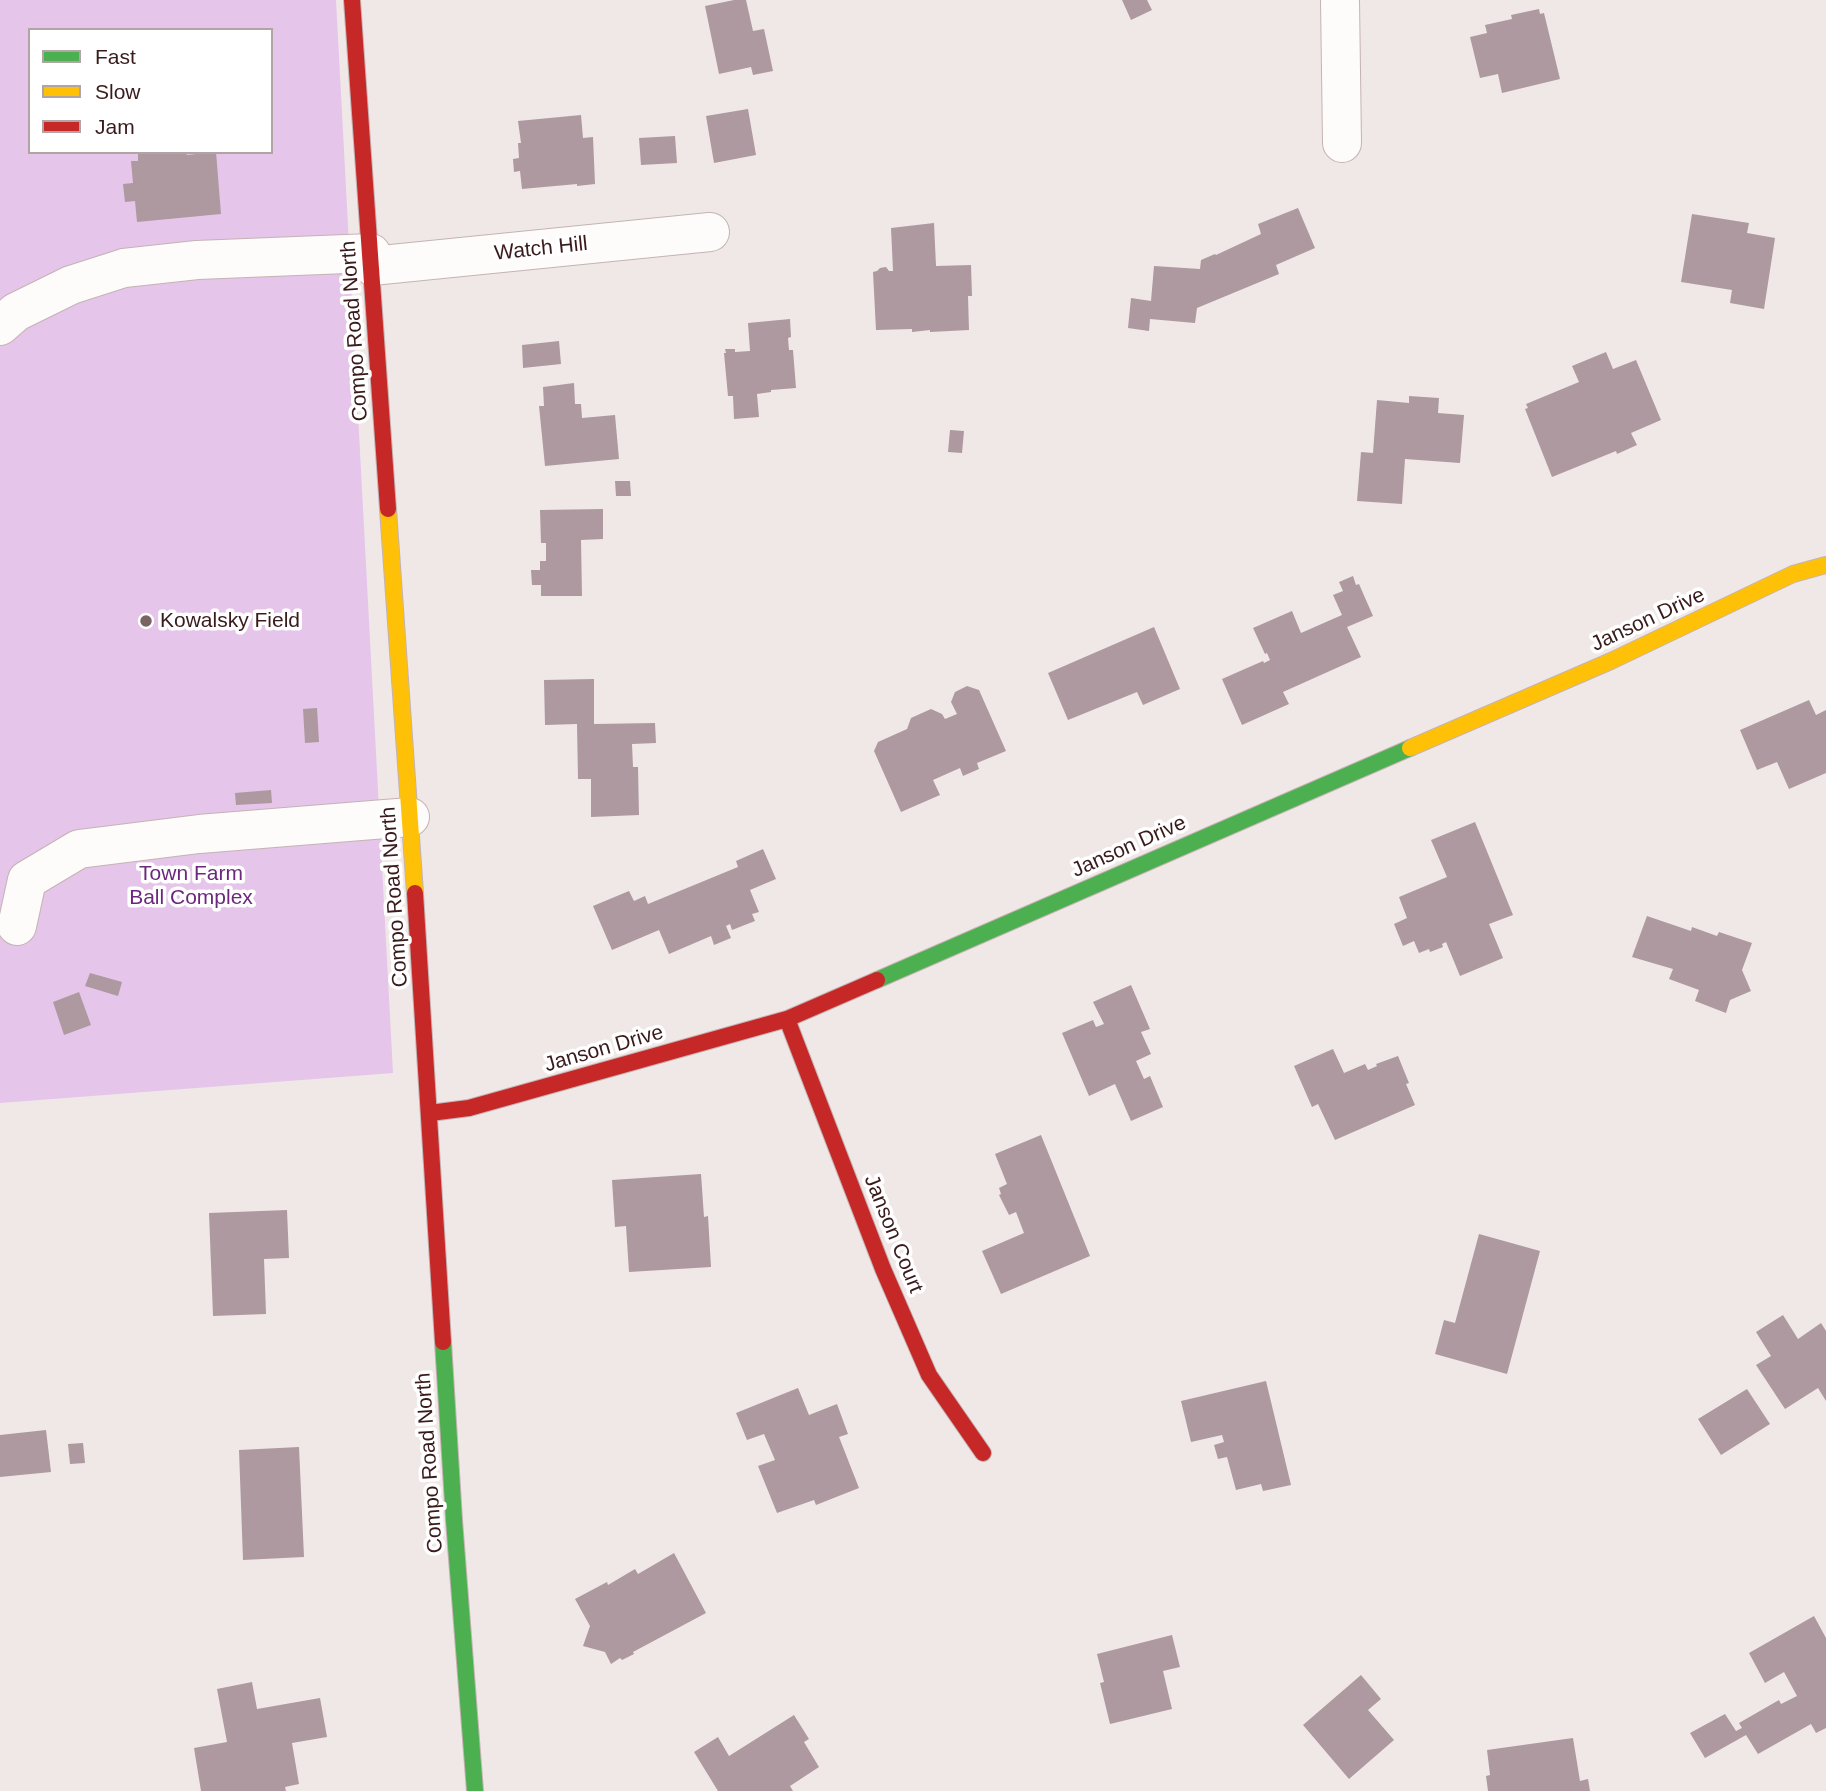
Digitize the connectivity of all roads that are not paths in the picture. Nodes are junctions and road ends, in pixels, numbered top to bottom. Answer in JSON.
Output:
{"nodes":[{"id":1,"x":352,"y":0,"type":"edge"},
{"id":2,"x":1340,"y":0,"type":"edge"},
{"id":3,"x":1342,"y":143,"type":"dead end"},
{"id":4,"x":710,"y":232,"type":"dead end"},
{"id":5,"x":371,"y":260,"type":"junction"},
{"id":6,"x":0,"y":326,"type":"edge"},
{"id":7,"x":1826,"y":565,"type":"edge"},
{"id":8,"x":410,"y":817,"type":"junction"},
{"id":9,"x":17,"y":926,"type":"dead end"},
{"id":10,"x":787,"y":1019,"type":"junction"},
{"id":11,"x":430,"y":1113,"type":"junction"},
{"id":12,"x":984,"y":1453,"type":"dead end"},
{"id":13,"x":475,"y":1791,"type":"edge"}],
"edges":[{"from":1,"to":5,"type":"street","name":"Compo Road North"},
{"from":2,"to":3,"type":"street"},
{"from":4,"to":5,"type":"street","name":"Watch Hill"},
{"from":5,"to":6,"type":"street","name":"Watch Hill"},
{"from":5,"to":8,"type":"street","name":"Compo Road North"},
{"from":7,"to":10,"type":"street","name":"Janson Drive"},
{"from":8,"to":9,"type":"street"},
{"from":8,"to":11,"type":"street","name":"Compo Road North"},
{"from":10,"to":11,"type":"street","name":"Janson Drive"},
{"from":10,"to":12,"type":"street","name":"Janson Court"},
{"from":11,"to":13,"type":"street","name":"Compo Road North"}]}
